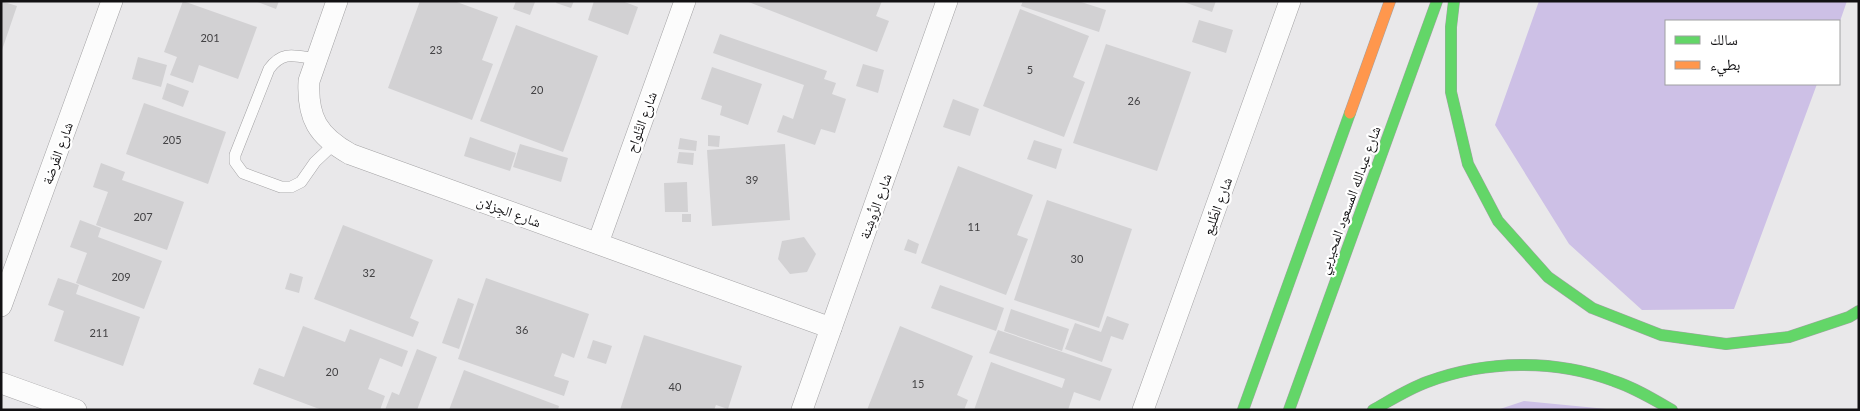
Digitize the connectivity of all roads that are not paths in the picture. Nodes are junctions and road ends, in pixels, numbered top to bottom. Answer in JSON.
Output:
{"nodes":[{"id":1,"x":112,"y":1,"type":"edge"},
{"id":2,"x":337,"y":1,"type":"edge"},
{"id":3,"x":685,"y":1,"type":"edge"},
{"id":4,"x":947,"y":1,"type":"edge"},
{"id":5,"x":1290,"y":1,"type":"edge"},
{"id":6,"x":1390,"y":1,"type":"edge"},
{"id":7,"x":1437,"y":1,"type":"edge"},
{"id":8,"x":1454,"y":1,"type":"edge"},
{"id":9,"x":316,"y":59,"type":"junction"},
{"id":10,"x":333,"y":144,"type":"junction"},
{"id":11,"x":598,"y":243,"type":"junction"},
{"id":12,"x":1,"y":306,"type":"edge"},
{"id":13,"x":1859,"y":311,"type":"edge"},
{"id":14,"x":831,"y":328,"type":"junction"},
{"id":15,"x":1,"y":383,"type":"edge"},
{"id":16,"x":76,"y":410,"type":"edge"},
{"id":17,"x":802,"y":410,"type":"edge"},
{"id":18,"x":1143,"y":410,"type":"edge"},
{"id":19,"x":1243,"y":410,"type":"edge"},
{"id":20,"x":1289,"y":410,"type":"edge"},
{"id":21,"x":1372,"y":410,"type":"edge"},
{"id":22,"x":1672,"y":410,"type":"edge"}],
"edges":[{"from":1,"to":12,"type":"street","name":"شارع الفَرضة"},
{"from":2,"to":9,"type":"street","name":"شارع الجِزلان"},
{"from":3,"to":11,"type":"street","name":"شارع التِّلواح"},
{"from":4,"to":14,"type":"street","name":"شارع الرُّوشِنة"},
{"from":5,"to":18,"type":"street","name":"شارع الطَّليع"},
{"from":6,"to":19,"type":"main road","name":"شارع عبدالله المسعود المحيربي"},
{"from":7,"to":20,"type":"main road","name":"شارع عبدالله المسعود المحيربي"},
{"from":8,"to":13,"type":"main road"},
{"from":9,"to":10,"type":"street","name":"شارع الجِزلان"},
{"from":9,"to":10,"type":"lane"},
{"from":10,"to":11,"type":"street","name":"شارع الجِزلان"},
{"from":11,"to":14,"type":"street","name":"شارع الجِزلان"},
{"from":14,"to":17,"type":"street","name":"شارع الرُّوشِنة"},
{"from":15,"to":16,"type":"street"},
{"from":21,"to":22,"type":"main road"}]}
